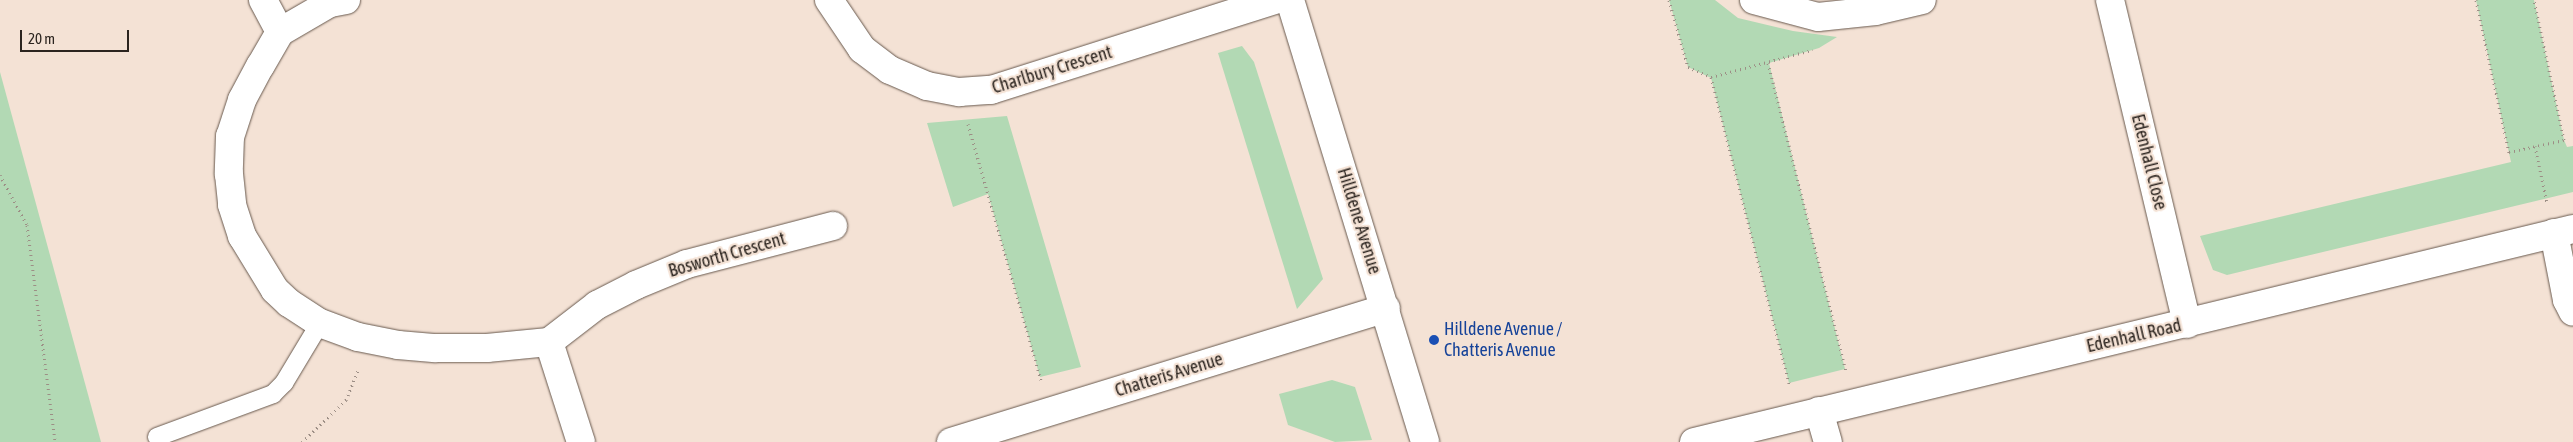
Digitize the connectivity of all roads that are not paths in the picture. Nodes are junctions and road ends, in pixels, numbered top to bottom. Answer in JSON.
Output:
{"nodes":[{"id":1,"x":263,"y":0,"type":"edge"},
{"id":2,"x":346,"y":0,"type":"edge"},
{"id":3,"x":830,"y":0,"type":"edge"},
{"id":4,"x":1275,"y":0,"type":"edge"},
{"id":5,"x":1290,"y":0,"type":"edge"},
{"id":6,"x":1754,"y":0,"type":"edge"},
{"id":7,"x":1922,"y":0,"type":"edge"},
{"id":8,"x":2110,"y":0,"type":"edge"},
{"id":9,"x":280,"y":32,"type":"junction"},
{"id":10,"x":833,"y":226,"type":"dead end"},
{"id":11,"x":2563,"y":231,"type":"edge"},
{"id":12,"x":1386,"y":308,"type":"junction"},
{"id":13,"x":2573,"y":312,"type":"edge"},
{"id":14,"x":320,"y":323,"type":"junction"},
{"id":15,"x":2188,"y":324,"type":"junction"},
{"id":16,"x":549,"y":342,"type":"junction"},
{"id":17,"x":1808,"y":414,"type":"junction"},
{"id":18,"x":157,"y":437,"type":"dead end"},
{"id":19,"x":580,"y":442,"type":"edge"},
{"id":20,"x":951,"y":442,"type":"edge"},
{"id":21,"x":1425,"y":442,"type":"edge"},
{"id":22,"x":1694,"y":442,"type":"edge"},
{"id":23,"x":1828,"y":442,"type":"edge"}],
"edges":[{"from":1,"to":9,"type":"street"},
{"from":2,"to":9,"type":"street"},
{"from":3,"to":4,"type":"street","name":"Charlbury Crescent"},
{"from":5,"to":12,"type":"street","name":"Hilldene Avenue"},
{"from":6,"to":7,"type":"street"},
{"from":8,"to":15,"type":"street","name":"Edenhall Close"},
{"from":9,"to":14,"type":"street"},
{"from":10,"to":16,"type":"street","name":"Bosworth Crescent"},
{"from":11,"to":13,"type":"street"},
{"from":11,"to":15,"type":"street","name":"Edenhall Road"},
{"from":12,"to":20,"type":"street","name":"Chatteris Avenue"},
{"from":12,"to":21,"type":"street","name":"Hilldene Avenue"},
{"from":14,"to":16,"type":"street"},
{"from":14,"to":18,"type":"lane"},
{"from":15,"to":17,"type":"street","name":"Edenhall Road"},
{"from":16,"to":19,"type":"street"},
{"from":17,"to":22,"type":"street","name":"Edenhall Road"},
{"from":17,"to":23,"type":"street"}]}
